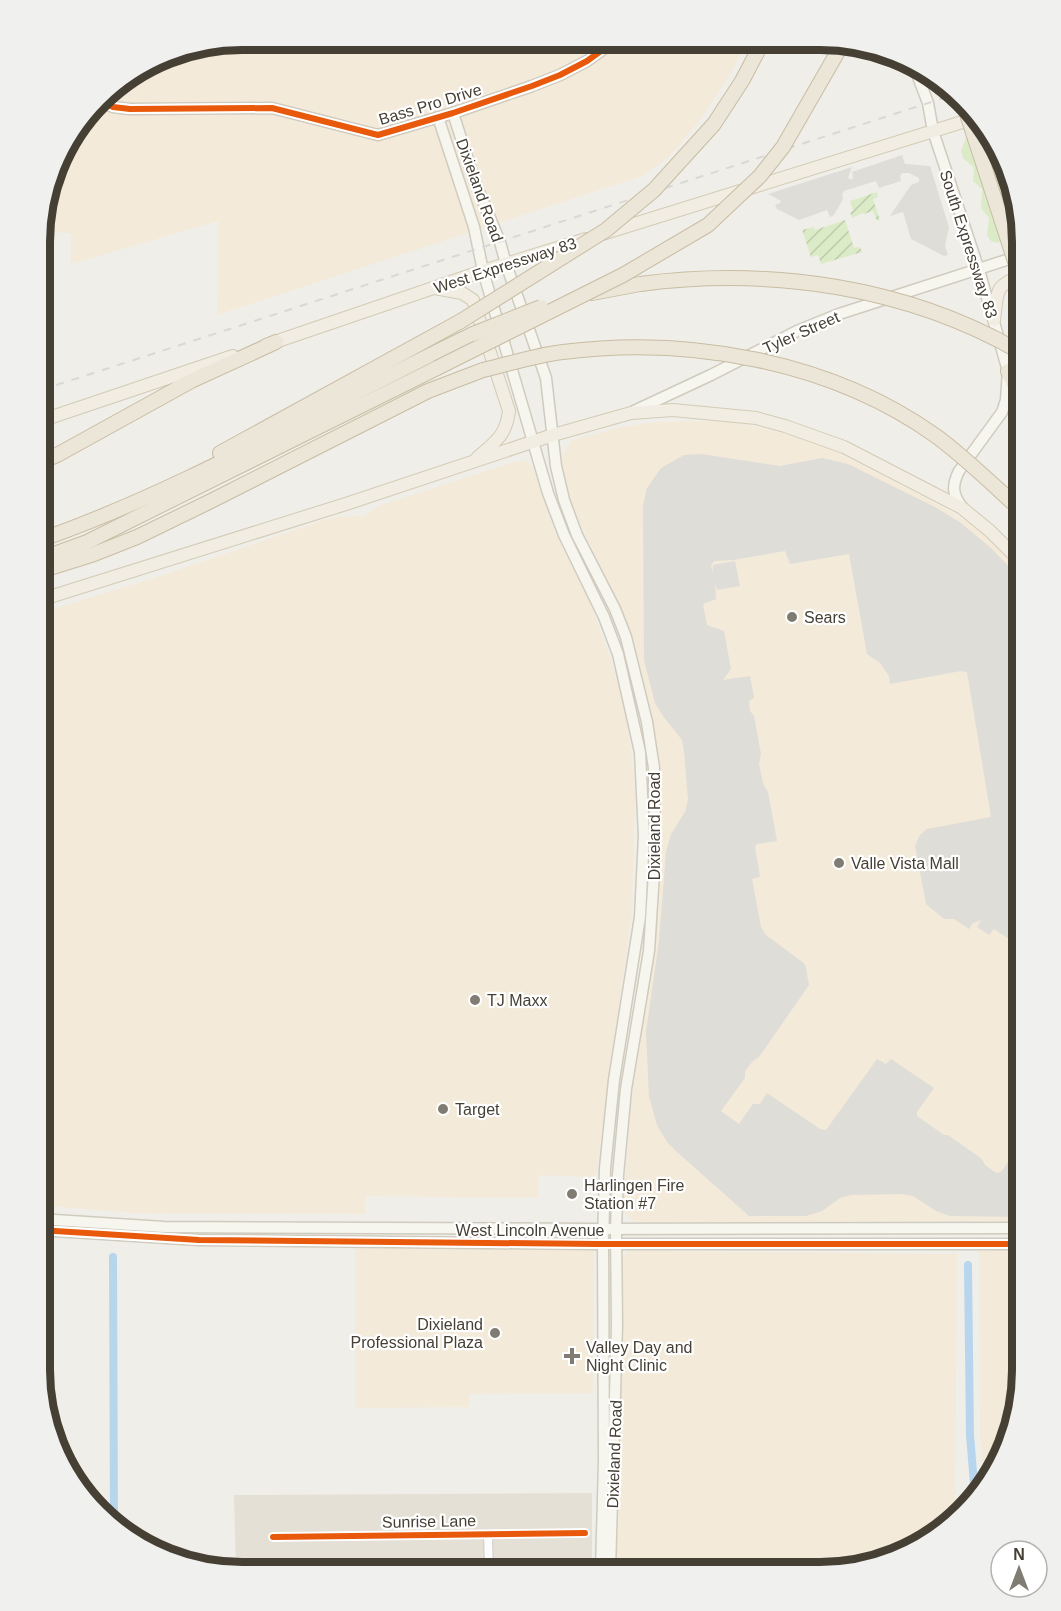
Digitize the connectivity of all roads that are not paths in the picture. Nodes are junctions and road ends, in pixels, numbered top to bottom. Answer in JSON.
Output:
{"nodes":[{"id":1,"x":602,"y":50,"type":"edge"},
{"id":2,"x":758,"y":50,"type":"edge"},
{"id":3,"x":838,"y":51,"type":"edge"},
{"id":4,"x":918,"y":77,"type":"edge"},
{"id":5,"x":107,"y":105,"type":"edge"},
{"id":6,"x":453,"y":113,"type":"junction"},
{"id":7,"x":438,"y":117,"type":"junction"},
{"id":8,"x":968,"y":120,"type":"edge"},
{"id":9,"x":970,"y":122,"type":"edge"},
{"id":10,"x":933,"y":131,"type":"junction"},
{"id":11,"x":1012,"y":253,"type":"edge"},
{"id":12,"x":1012,"y":259,"type":"edge"},
{"id":13,"x":506,"y":264,"type":"junction"},
{"id":14,"x":980,"y":270,"type":"junction"},
{"id":15,"x":483,"y":271,"type":"junction"},
{"id":16,"x":1012,"y":279,"type":"edge"},
{"id":17,"x":434,"y":288,"type":"junction"},
{"id":18,"x":994,"y":320,"type":"junction"},
{"id":19,"x":276,"y":342,"type":"junction"},
{"id":20,"x":1012,"y":348,"type":"edge"},
{"id":21,"x":1008,"y":371,"type":"junction"},
{"id":22,"x":1012,"y":379,"type":"edge"},
{"id":23,"x":631,"y":413,"type":"junction"},
{"id":24,"x":50,"y":418,"type":"edge"},
{"id":25,"x":553,"y":435,"type":"junction"},
{"id":26,"x":534,"y":442,"type":"junction"},
{"id":27,"x":50,"y":457,"type":"edge"},
{"id":28,"x":472,"y":462,"type":"junction"},
{"id":29,"x":1012,"y":502,"type":"edge"},
{"id":30,"x":962,"y":508,"type":"junction"},
{"id":31,"x":80,"y":525,"type":"junction"},
{"id":32,"x":50,"y":536,"type":"edge"},
{"id":33,"x":1012,"y":553,"type":"edge"},
{"id":34,"x":50,"y":555,"type":"edge"},
{"id":35,"x":50,"y":568,"type":"edge"},
{"id":36,"x":50,"y":597,"type":"edge"},
{"id":37,"x":50,"y":1220,"type":"edge"},
{"id":38,"x":1011,"y":1228,"type":"edge"},
{"id":39,"x":603,"y":1229,"type":"junction"},
{"id":40,"x":616,"y":1229,"type":"junction"},
{"id":41,"x":50,"y":1231,"type":"edge"},
{"id":42,"x":603,"y":1244,"type":"junction"},
{"id":43,"x":616,"y":1244,"type":"junction"},
{"id":44,"x":1011,"y":1244,"type":"edge"},
{"id":45,"x":585,"y":1533,"type":"dead end"},
{"id":46,"x":488,"y":1534,"type":"junction"},
{"id":47,"x":273,"y":1536,"type":"dead end"},
{"id":48,"x":489,"y":1562,"type":"edge"},
{"id":49,"x":601,"y":1562,"type":"edge"},
{"id":50,"x":610,"y":1562,"type":"edge"}],
"edges":[{"from":1,"to":6,"type":"main road","name":"Bass Pro Drive"},
{"from":2,"to":31,"type":"highway","bridge":true},
{"from":3,"to":34,"type":"highway","bridge":true},
{"from":4,"to":10,"type":"main road","name":"South Expressway 83"},
{"from":5,"to":7,"type":"main road","name":"Bass Pro Drive"},
{"from":6,"to":7,"type":"main road","name":"Bass Pro Drive"},
{"from":6,"to":13,"type":"main road","name":"Dixieland Road"},
{"from":7,"to":15,"type":"main road","name":"Dixieland Road"},
{"from":8,"to":10,"type":"main road","name":"West Expressway 83"},
{"from":9,"to":11,"type":"highway","bridge":true},
{"from":10,"to":13,"type":"main road","name":"West Expressway 83"},
{"from":10,"to":14,"type":"main road","name":"South Expressway 83"},
{"from":12,"to":14,"type":"main road","name":"Tyler Street"},
{"from":13,"to":15,"type":"main road","name":"West Expressway 83"},
{"from":13,"to":25,"type":"main road","name":"Dixieland Road"},
{"from":14,"to":18,"type":"main road","name":"South Expressway 83"},
{"from":14,"to":23,"type":"main road","name":"Tyler Street"},
{"from":15,"to":17,"type":"main road","name":"West Expressway 83"},
{"from":15,"to":26,"type":"main road","name":"Dixieland Road"},
{"from":16,"to":18,"type":"main road"},
{"from":17,"to":19,"type":"main road","name":"West Expressway 83"},
{"from":17,"to":28,"type":"main road"},
{"from":18,"to":21,"type":"main road","name":"South Expressway 83"},
{"from":19,"to":24,"type":"main road","name":"West Expressway 83"},
{"from":19,"to":27,"type":"highway"},
{"from":20,"to":31,"type":"highway","bridge":true},
{"from":21,"to":22,"type":"highway"},
{"from":21,"to":30,"type":"main road","name":"South Expressway 83"},
{"from":23,"to":25,"type":"main road"},
{"from":23,"to":30,"type":"main road"},
{"from":25,"to":26,"type":"main road"},
{"from":25,"to":40,"type":"main road","name":"Dixieland Road"},
{"from":26,"to":28,"type":"main road"},
{"from":26,"to":39,"type":"main road","name":"Dixieland Road"},
{"from":28,"to":36,"type":"main road"},
{"from":29,"to":35,"type":"highway","bridge":true},
{"from":30,"to":33,"type":"main road"},
{"from":31,"to":32,"type":"highway"},
{"from":37,"to":39,"type":"main road","name":"West Lincoln Avenue"},
{"from":38,"to":40,"type":"main road","name":"West Lincoln Avenue"},
{"from":39,"to":40,"type":"main road","name":"West Lincoln Avenue"},
{"from":39,"to":42,"type":"main road","name":"Dixieland Road"},
{"from":40,"to":43,"type":"main road","name":"Dixieland Road"},
{"from":41,"to":42,"type":"main road","name":"West Lincoln Avenue"},
{"from":42,"to":43,"type":"main road","name":"West Lincoln Avenue"},
{"from":42,"to":49,"type":"main road","name":"Dixieland Road"},
{"from":43,"to":44,"type":"main road","name":"West Lincoln Avenue"},
{"from":43,"to":50,"type":"main road","name":"Dixieland Road"},
{"from":45,"to":46,"type":"street","name":"Sunrise Lane"},
{"from":46,"to":47,"type":"street","name":"Sunrise Lane"},
{"from":46,"to":48,"type":"street"}]}
